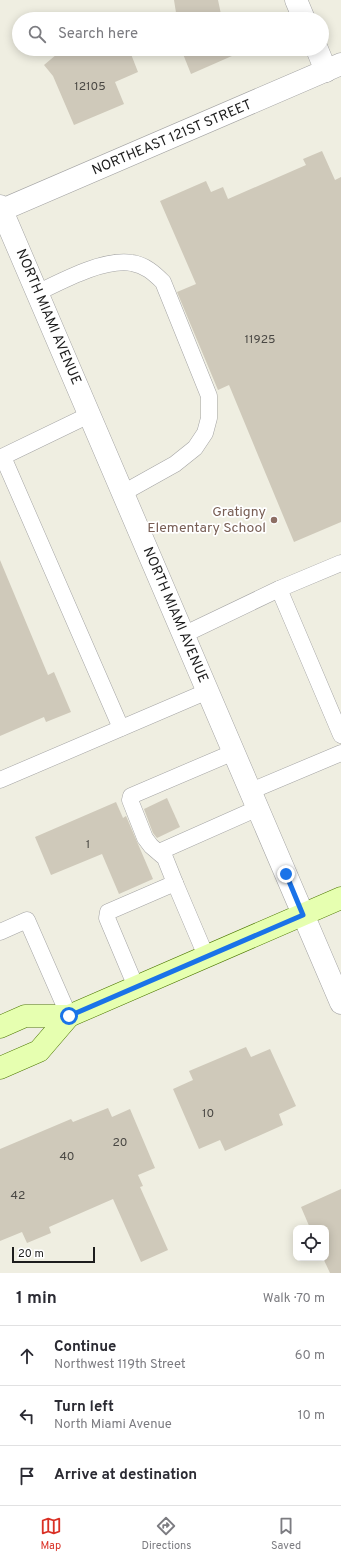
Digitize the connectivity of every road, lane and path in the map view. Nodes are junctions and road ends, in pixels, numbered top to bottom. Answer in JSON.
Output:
{"nodes":[{"id":1,"x":296,"y":0,"type":"edge"},
{"id":2,"x":301,"y":12,"type":"edge"},
{"id":3,"x":323,"y":56,"type":"edge"},
{"id":4,"x":334,"y":68,"type":"edge"},
{"id":5,"x":1,"y":208,"type":"edge"},
{"id":6,"x":37,"y":293,"type":"junction"},
{"id":7,"x":89,"y":415,"type":"junction"},
{"id":8,"x":2,"y":458,"type":"edge"},
{"id":9,"x":123,"y":493,"type":"junction"},
{"id":10,"x":341,"y":563,"type":"edge"},
{"id":11,"x":279,"y":589,"type":"junction"},
{"id":12,"x":183,"y":635,"type":"junction"},
{"id":13,"x":208,"y":691,"type":"junction"},
{"id":14,"x":121,"y":728,"type":"junction"},
{"id":15,"x":341,"y":735,"type":"edge"},
{"id":16,"x":234,"y":752,"type":"junction"},
{"id":17,"x":341,"y":752,"type":"edge"},
{"id":18,"x":0,"y":780,"type":"edge"},
{"id":19,"x":254,"y":799,"type":"junction"},
{"id":20,"x":159,"y":852,"type":"junction"},
{"id":21,"x":175,"y":883,"type":"junction"},
{"id":22,"x":341,"y":898,"type":"edge"},
{"id":23,"x":303,"y":915,"type":"junction"},
{"id":24,"x":0,"y":932,"type":"edge"},
{"id":25,"x":206,"y":956,"type":"junction"},
{"id":26,"x":136,"y":988,"type":"junction"},
{"id":27,"x":341,"y":1003,"type":"edge"},
{"id":28,"x":69,"y":1016,"type":"junction"},
{"id":29,"x":0,"y":1027,"type":"edge"},
{"id":30,"x":0,"y":1068,"type":"edge"}],
"edges":[{"from":1,"to":2,"type":"street"},
{"from":3,"to":4,"type":"street"},
{"from":4,"to":5,"type":"street","name":"NORTHEAST 121ST STREET"},
{"from":5,"to":6,"type":"street","name":"NORTH MIAMI AVENUE"},
{"from":6,"to":7,"type":"street","name":"NORTH MIAMI AVENUE"},
{"from":6,"to":9,"type":"lane"},
{"from":7,"to":8,"type":"lane"},
{"from":7,"to":9,"type":"street","name":"NORTH MIAMI AVENUE"},
{"from":8,"to":14,"type":"lane"},
{"from":9,"to":12,"type":"street","name":"NORTH MIAMI AVENUE"},
{"from":10,"to":11,"type":"lane"},
{"from":11,"to":12,"type":"lane"},
{"from":11,"to":15,"type":"lane"},
{"from":12,"to":13,"type":"street","name":"NORTH MIAMI AVENUE"},
{"from":13,"to":14,"type":"lane"},
{"from":13,"to":16,"type":"street","name":"NORTH MIAMI AVENUE"},
{"from":14,"to":18,"type":"lane"},
{"from":16,"to":19,"type":"street","name":"NORTH MIAMI AVENUE"},
{"from":16,"to":20,"type":"lane"},
{"from":17,"to":19,"type":"lane"},
{"from":19,"to":20,"type":"lane"},
{"from":19,"to":23,"type":"street","name":"NORTH MIAMI AVENUE"},
{"from":20,"to":21,"type":"lane"},
{"from":21,"to":25,"type":"lane"},
{"from":21,"to":26,"type":"lane"},
{"from":22,"to":23,"type":"main road"},
{"from":23,"to":25,"type":"main road"},
{"from":23,"to":27,"type":"street","name":"NORTH MIAMI AVENUE"},
{"from":24,"to":28,"type":"lane"},
{"from":25,"to":26,"type":"main road"},
{"from":26,"to":28,"type":"main road"},
{"from":28,"to":29,"type":"main road"},
{"from":28,"to":30,"type":"main road"}]}
